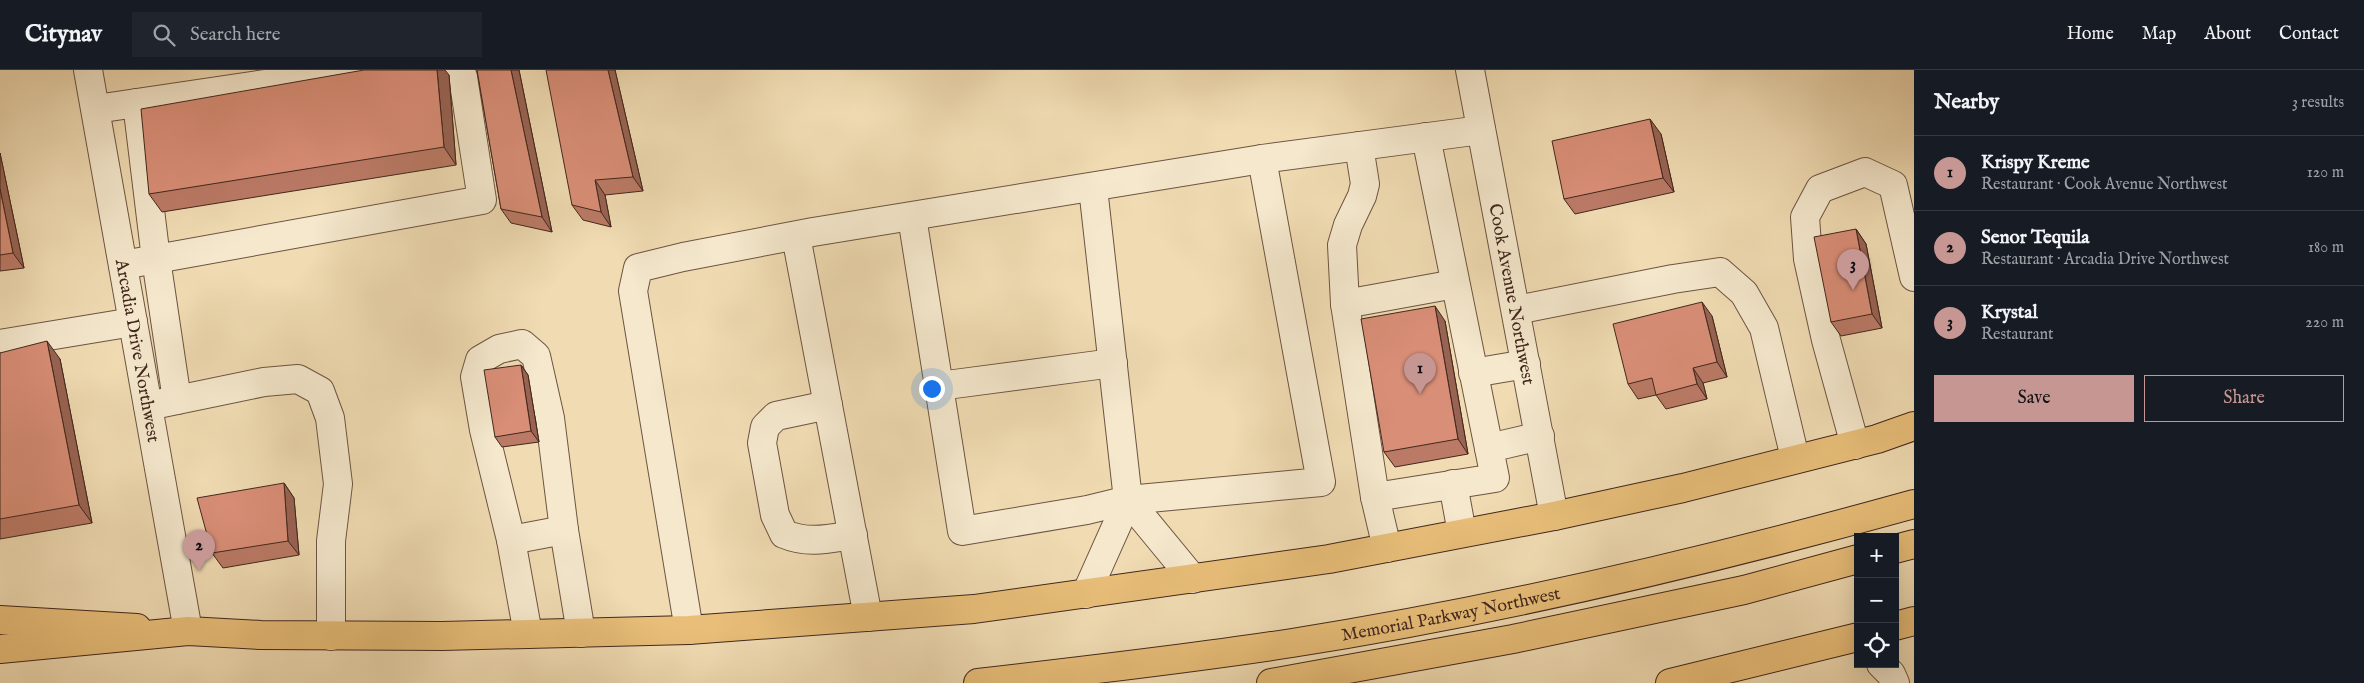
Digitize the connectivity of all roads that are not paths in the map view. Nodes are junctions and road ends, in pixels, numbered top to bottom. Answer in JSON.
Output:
{"nodes":[{"id":1,"x":88,"y":70,"type":"edge"},
{"id":2,"x":360,"y":70,"type":"edge"},
{"id":3,"x":458,"y":70,"type":"edge"},
{"id":4,"x":1470,"y":70,"type":"edge"},
{"id":5,"x":138,"y":103,"type":"junction"},
{"id":6,"x":96,"y":109,"type":"junction"},
{"id":7,"x":1481,"y":130,"type":"junction"},
{"id":8,"x":1426,"y":137,"type":"junction"},
{"id":9,"x":1359,"y":146,"type":"junction"},
{"id":10,"x":1262,"y":159,"type":"junction"},
{"id":11,"x":1093,"y":188,"type":"junction"},
{"id":12,"x":912,"y":216,"type":"junction"},
{"id":13,"x":796,"y":236,"type":"junction"},
{"id":14,"x":156,"y":259,"type":"junction"},
{"id":15,"x":123,"y":265,"type":"junction"},
{"id":16,"x":1914,"y":277,"type":"edge"},
{"id":17,"x":1455,"y":284,"type":"junction"},
{"id":18,"x":1350,"y":303,"type":"junction"},
{"id":19,"x":1516,"y":310,"type":"junction"},
{"id":20,"x":133,"y":322,"type":"junction"},
{"id":21,"x":0,"y":344,"type":"edge"},
{"id":22,"x":1113,"y":363,"type":"junction"},
{"id":23,"x":1526,"y":364,"type":"junction"},
{"id":24,"x":1473,"y":373,"type":"junction"},
{"id":25,"x":939,"y":386,"type":"junction"},
{"id":26,"x":177,"y":400,"type":"junction"},
{"id":27,"x":828,"y":405,"type":"junction"},
{"id":28,"x":148,"y":406,"type":"junction"},
{"id":29,"x":1914,"y":426,"type":"edge"},
{"id":30,"x":1540,"y":436,"type":"junction"},
{"id":31,"x":1914,"y":436,"type":"edge"},
{"id":32,"x":1866,"y":442,"type":"junction"},
{"id":33,"x":1489,"y":448,"type":"junction"},
{"id":34,"x":1795,"y":458,"type":"junction"},
{"id":35,"x":1453,"y":484,"type":"junction"},
{"id":36,"x":1374,"y":489,"type":"junction"},
{"id":37,"x":1128,"y":500,"type":"junction"},
{"id":38,"x":1914,"y":504,"type":"edge"},
{"id":39,"x":1554,"y":516,"type":"junction"},
{"id":40,"x":564,"y":530,"type":"junction"},
{"id":41,"x":1462,"y":533,"type":"junction"},
{"id":42,"x":853,"y":535,"type":"junction"},
{"id":43,"x":511,"y":540,"type":"junction"},
{"id":44,"x":1914,"y":544,"type":"edge"},
{"id":45,"x":1387,"y":548,"type":"junction"},
{"id":46,"x":1899,"y":548,"type":"edge"},
{"id":47,"x":1854,"y":560,"type":"edge"},
{"id":48,"x":1193,"y":579,"type":"junction"},
{"id":49,"x":1086,"y":594,"type":"junction"},
{"id":50,"x":868,"y":617,"type":"junction"},
{"id":51,"x":0,"y":620,"type":"edge"},
{"id":52,"x":1914,"y":621,"type":"edge"},
{"id":53,"x":1899,"y":625,"type":"edge"},
{"id":54,"x":689,"y":630,"type":"junction"},
{"id":55,"x":188,"y":631,"type":"junction"},
{"id":56,"x":581,"y":633,"type":"junction"},
{"id":57,"x":528,"y":634,"type":"junction"},
{"id":58,"x":331,"y":636,"type":"junction"},
{"id":59,"x":1854,"y":639,"type":"edge"},
{"id":60,"x":0,"y":649,"type":"edge"},
{"id":61,"x":1886,"y":668,"type":"edge"},
{"id":62,"x":978,"y":683,"type":"edge"},
{"id":63,"x":1270,"y":683,"type":"edge"},
{"id":64,"x":1670,"y":683,"type":"edge"},
{"id":65,"x":1895,"y":683,"type":"edge"}],
"edges":[{"from":1,"to":6,"type":"street","name":"Arcadia Drive Northwest"},
{"from":2,"to":5,"type":"street"},
{"from":3,"to":14,"type":"street"},
{"from":4,"to":7,"type":"street","name":"Cook Avenue Northwest"},
{"from":5,"to":6,"type":"street"},
{"from":5,"to":14,"type":"street"},
{"from":6,"to":15,"type":"street","name":"Arcadia Drive Northwest"},
{"from":7,"to":8,"type":"street"},
{"from":7,"to":19,"type":"street","name":"Cook Avenue Northwest"},
{"from":8,"to":9,"type":"street"},
{"from":8,"to":17,"type":"street"},
{"from":9,"to":10,"type":"street"},
{"from":9,"to":18,"type":"street"},
{"from":10,"to":11,"type":"street"},
{"from":10,"to":37,"type":"street"},
{"from":11,"to":12,"type":"street"},
{"from":11,"to":22,"type":"street"},
{"from":12,"to":13,"type":"street"},
{"from":12,"to":25,"type":"street"},
{"from":13,"to":27,"type":"street"},
{"from":13,"to":54,"type":"street"},
{"from":14,"to":15,"type":"street"},
{"from":14,"to":26,"type":"street"},
{"from":15,"to":20,"type":"street","name":"Arcadia Drive Northwest"},
{"from":16,"to":32,"type":"street"},
{"from":17,"to":18,"type":"street"},
{"from":17,"to":24,"type":"street"},
{"from":18,"to":36,"type":"street"},
{"from":19,"to":23,"type":"street","name":"Cook Avenue Northwest"},
{"from":19,"to":34,"type":"street"},
{"from":20,"to":21,"type":"street"},
{"from":20,"to":28,"type":"street","name":"Arcadia Drive Northwest"},
{"from":22,"to":25,"type":"street"},
{"from":22,"to":37,"type":"street"},
{"from":23,"to":24,"type":"street"},
{"from":23,"to":30,"type":"street","name":"Cook Avenue Northwest"},
{"from":24,"to":33,"type":"street"},
{"from":25,"to":37,"type":"street"},
{"from":26,"to":28,"type":"street"},
{"from":26,"to":58,"type":"street"},
{"from":27,"to":42,"type":"street"},
{"from":27,"to":42,"type":"street"},
{"from":28,"to":55,"type":"street","name":"Arcadia Drive Northwest"},
{"from":29,"to":32,"type":"main road"},
{"from":30,"to":33,"type":"street"},
{"from":30,"to":39,"type":"street","name":"Cook Avenue Northwest"},
{"from":31,"to":32,"type":"main road"},
{"from":32,"to":34,"type":"main road"},
{"from":33,"to":35,"type":"street"},
{"from":34,"to":39,"type":"main road"},
{"from":35,"to":36,"type":"street"},
{"from":35,"to":41,"type":"street"},
{"from":36,"to":45,"type":"street"},
{"from":37,"to":48,"type":"street"},
{"from":37,"to":49,"type":"street"},
{"from":38,"to":62,"type":"main road","name":"Memorial Parkway Northwest"},
{"from":39,"to":41,"type":"main road"},
{"from":40,"to":43,"type":"street"},
{"from":40,"to":43,"type":"street"},
{"from":40,"to":56,"type":"street"},
{"from":41,"to":45,"type":"main road"},
{"from":42,"to":50,"type":"street"},
{"from":43,"to":57,"type":"street"},
{"from":44,"to":46,"type":"main road"},
{"from":45,"to":48,"type":"main road"},
{"from":47,"to":63,"type":"main road","name":"Memorial Parkway Northwest"},
{"from":48,"to":49,"type":"main road"},
{"from":49,"to":50,"type":"main road"},
{"from":50,"to":54,"type":"main road"},
{"from":51,"to":55,"type":"main road"},
{"from":52,"to":53,"type":"main road"},
{"from":54,"to":56,"type":"main road"},
{"from":55,"to":58,"type":"main road"},
{"from":55,"to":60,"type":"main road"},
{"from":56,"to":57,"type":"main road"},
{"from":57,"to":58,"type":"main road"},
{"from":59,"to":64,"type":"main road"},
{"from":61,"to":65,"type":"street"}]}
